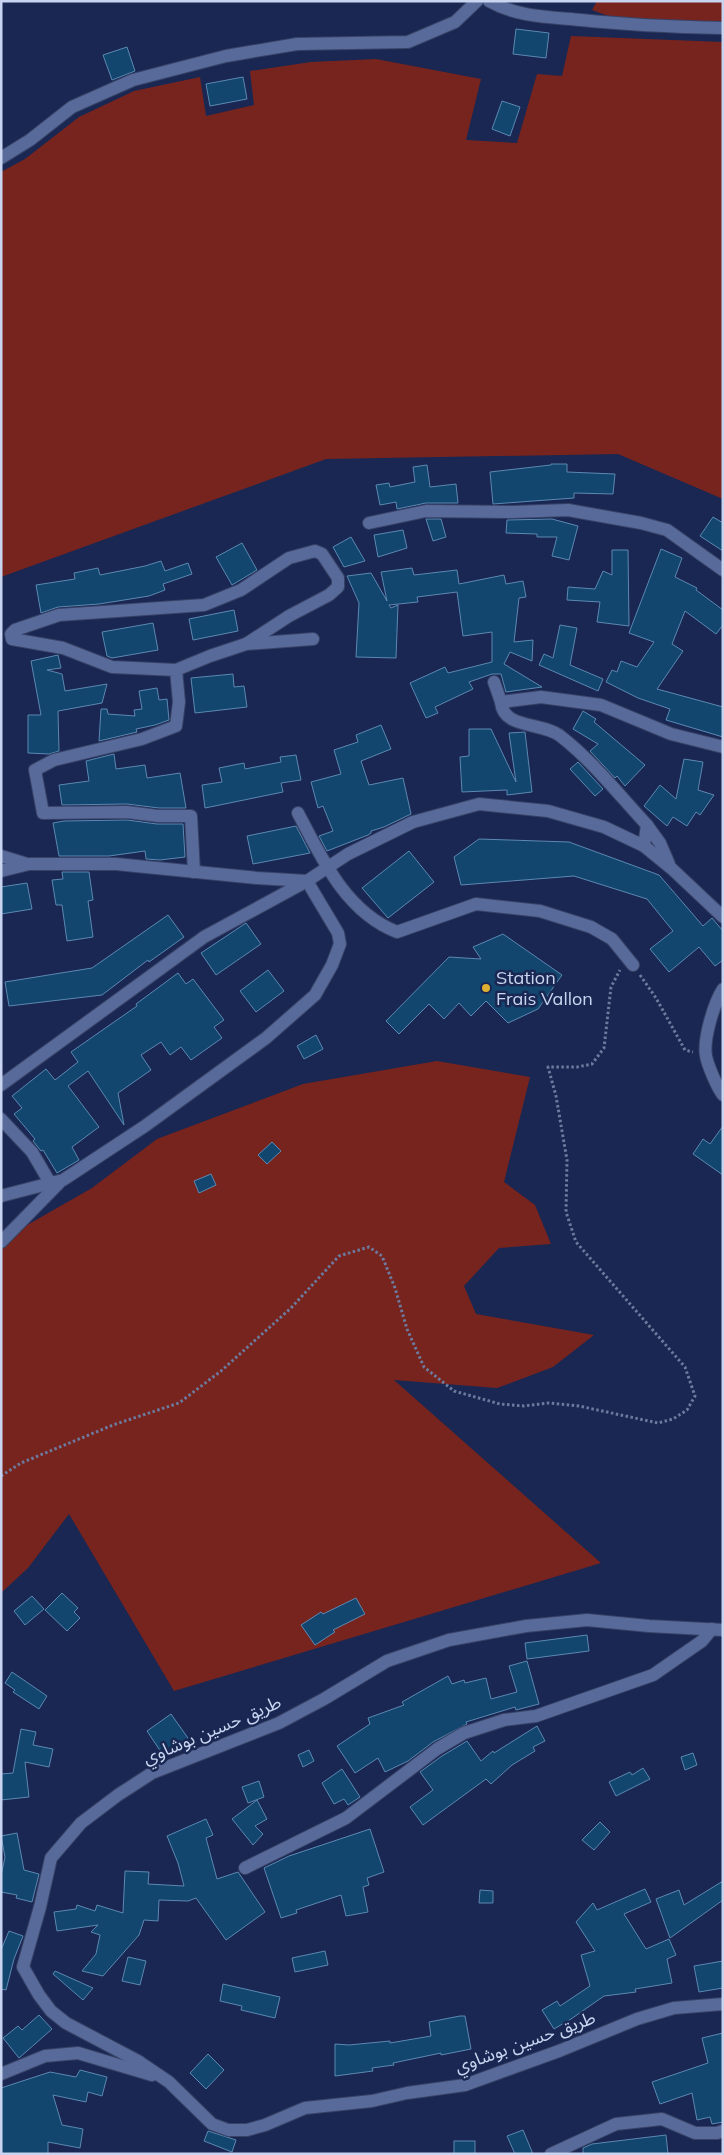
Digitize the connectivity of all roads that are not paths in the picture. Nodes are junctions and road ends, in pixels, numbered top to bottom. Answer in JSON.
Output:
{"nodes":[{"id":1,"x":477,"y":1,"type":"edge"},
{"id":2,"x":488,"y":1,"type":"edge"},
{"id":3,"x":723,"y":28,"type":"edge"},
{"id":4,"x":1,"y":158,"type":"edge"},
{"id":5,"x":369,"y":523,"type":"dead end"},
{"id":6,"x":723,"y":570,"type":"edge"},
{"id":7,"x":313,"y":639,"type":"dead end"},
{"id":8,"x":246,"y":644,"type":"junction"},
{"id":9,"x":176,"y":670,"type":"junction"},
{"id":10,"x":494,"y":682,"type":"dead end"},
{"id":11,"x":501,"y":702,"type":"junction"},
{"id":12,"x":723,"y":747,"type":"edge"},
{"id":13,"x":298,"y":813,"type":"dead end"},
{"id":14,"x":647,"y":825,"type":"junction"},
{"id":15,"x":644,"y":846,"type":"junction"},
{"id":16,"x":1,"y":856,"type":"edge"},
{"id":17,"x":29,"y":864,"type":"junction"},
{"id":18,"x":326,"y":868,"type":"junction"},
{"id":19,"x":671,"y":868,"type":"junction"},
{"id":20,"x":1,"y":871,"type":"edge"},
{"id":21,"x":194,"y":872,"type":"junction"},
{"id":22,"x":307,"y":881,"type":"junction"},
{"id":23,"x":723,"y":918,"type":"edge"},
{"id":24,"x":633,"y":965,"type":"road end"},
{"id":25,"x":721,"y":997,"type":"edge"},
{"id":26,"x":1,"y":1086,"type":"edge"},
{"id":27,"x":723,"y":1096,"type":"edge"},
{"id":28,"x":1,"y":1119,"type":"edge"},
{"id":29,"x":55,"y":1184,"type":"junction"},
{"id":30,"x":1,"y":1196,"type":"edge"},
{"id":31,"x":1,"y":1242,"type":"edge"},
{"id":32,"x":718,"y":1629,"type":"edge"},
{"id":33,"x":245,"y":1868,"type":"dead end"},
{"id":34,"x":723,"y":2004,"type":"edge"},
{"id":35,"x":1,"y":2074,"type":"edge"},
{"id":36,"x":161,"y":2077,"type":"junction"},
{"id":37,"x":723,"y":2131,"type":"edge"},
{"id":38,"x":551,"y":2154,"type":"edge"}],
"edges":[{"from":1,"to":4,"type":"street"},
{"from":2,"to":3,"type":"street"},
{"from":5,"to":6,"type":"street"},
{"from":7,"to":8,"type":"street"},
{"from":8,"to":9,"type":"street"},
{"from":8,"to":9,"type":"street"},
{"from":9,"to":21,"type":"street"},
{"from":10,"to":11,"type":"street"},
{"from":11,"to":12,"type":"street"},
{"from":11,"to":14,"type":"street"},
{"from":13,"to":18,"type":"street"},
{"from":14,"to":15,"type":"street"},
{"from":14,"to":19,"type":"street"},
{"from":15,"to":18,"type":"street"},
{"from":15,"to":19,"type":"street"},
{"from":16,"to":17,"type":"street"},
{"from":17,"to":20,"type":"street"},
{"from":17,"to":21,"type":"street"},
{"from":18,"to":22,"type":"street"},
{"from":18,"to":24,"type":"street"},
{"from":19,"to":23,"type":"street"},
{"from":21,"to":22,"type":"street"},
{"from":22,"to":26,"type":"street"},
{"from":22,"to":29,"type":"street"},
{"from":25,"to":27,"type":"street"},
{"from":28,"to":29,"type":"street"},
{"from":29,"to":30,"type":"street"},
{"from":29,"to":31,"type":"street"},
{"from":32,"to":33,"type":"street"},
{"from":32,"to":36,"type":"street","name":"طريق حسين بوشاوي"},
{"from":34,"to":36,"type":"street","name":"طريق حسين بوشاوي"},
{"from":35,"to":36,"type":"street"},
{"from":37,"to":38,"type":"street"}]}
